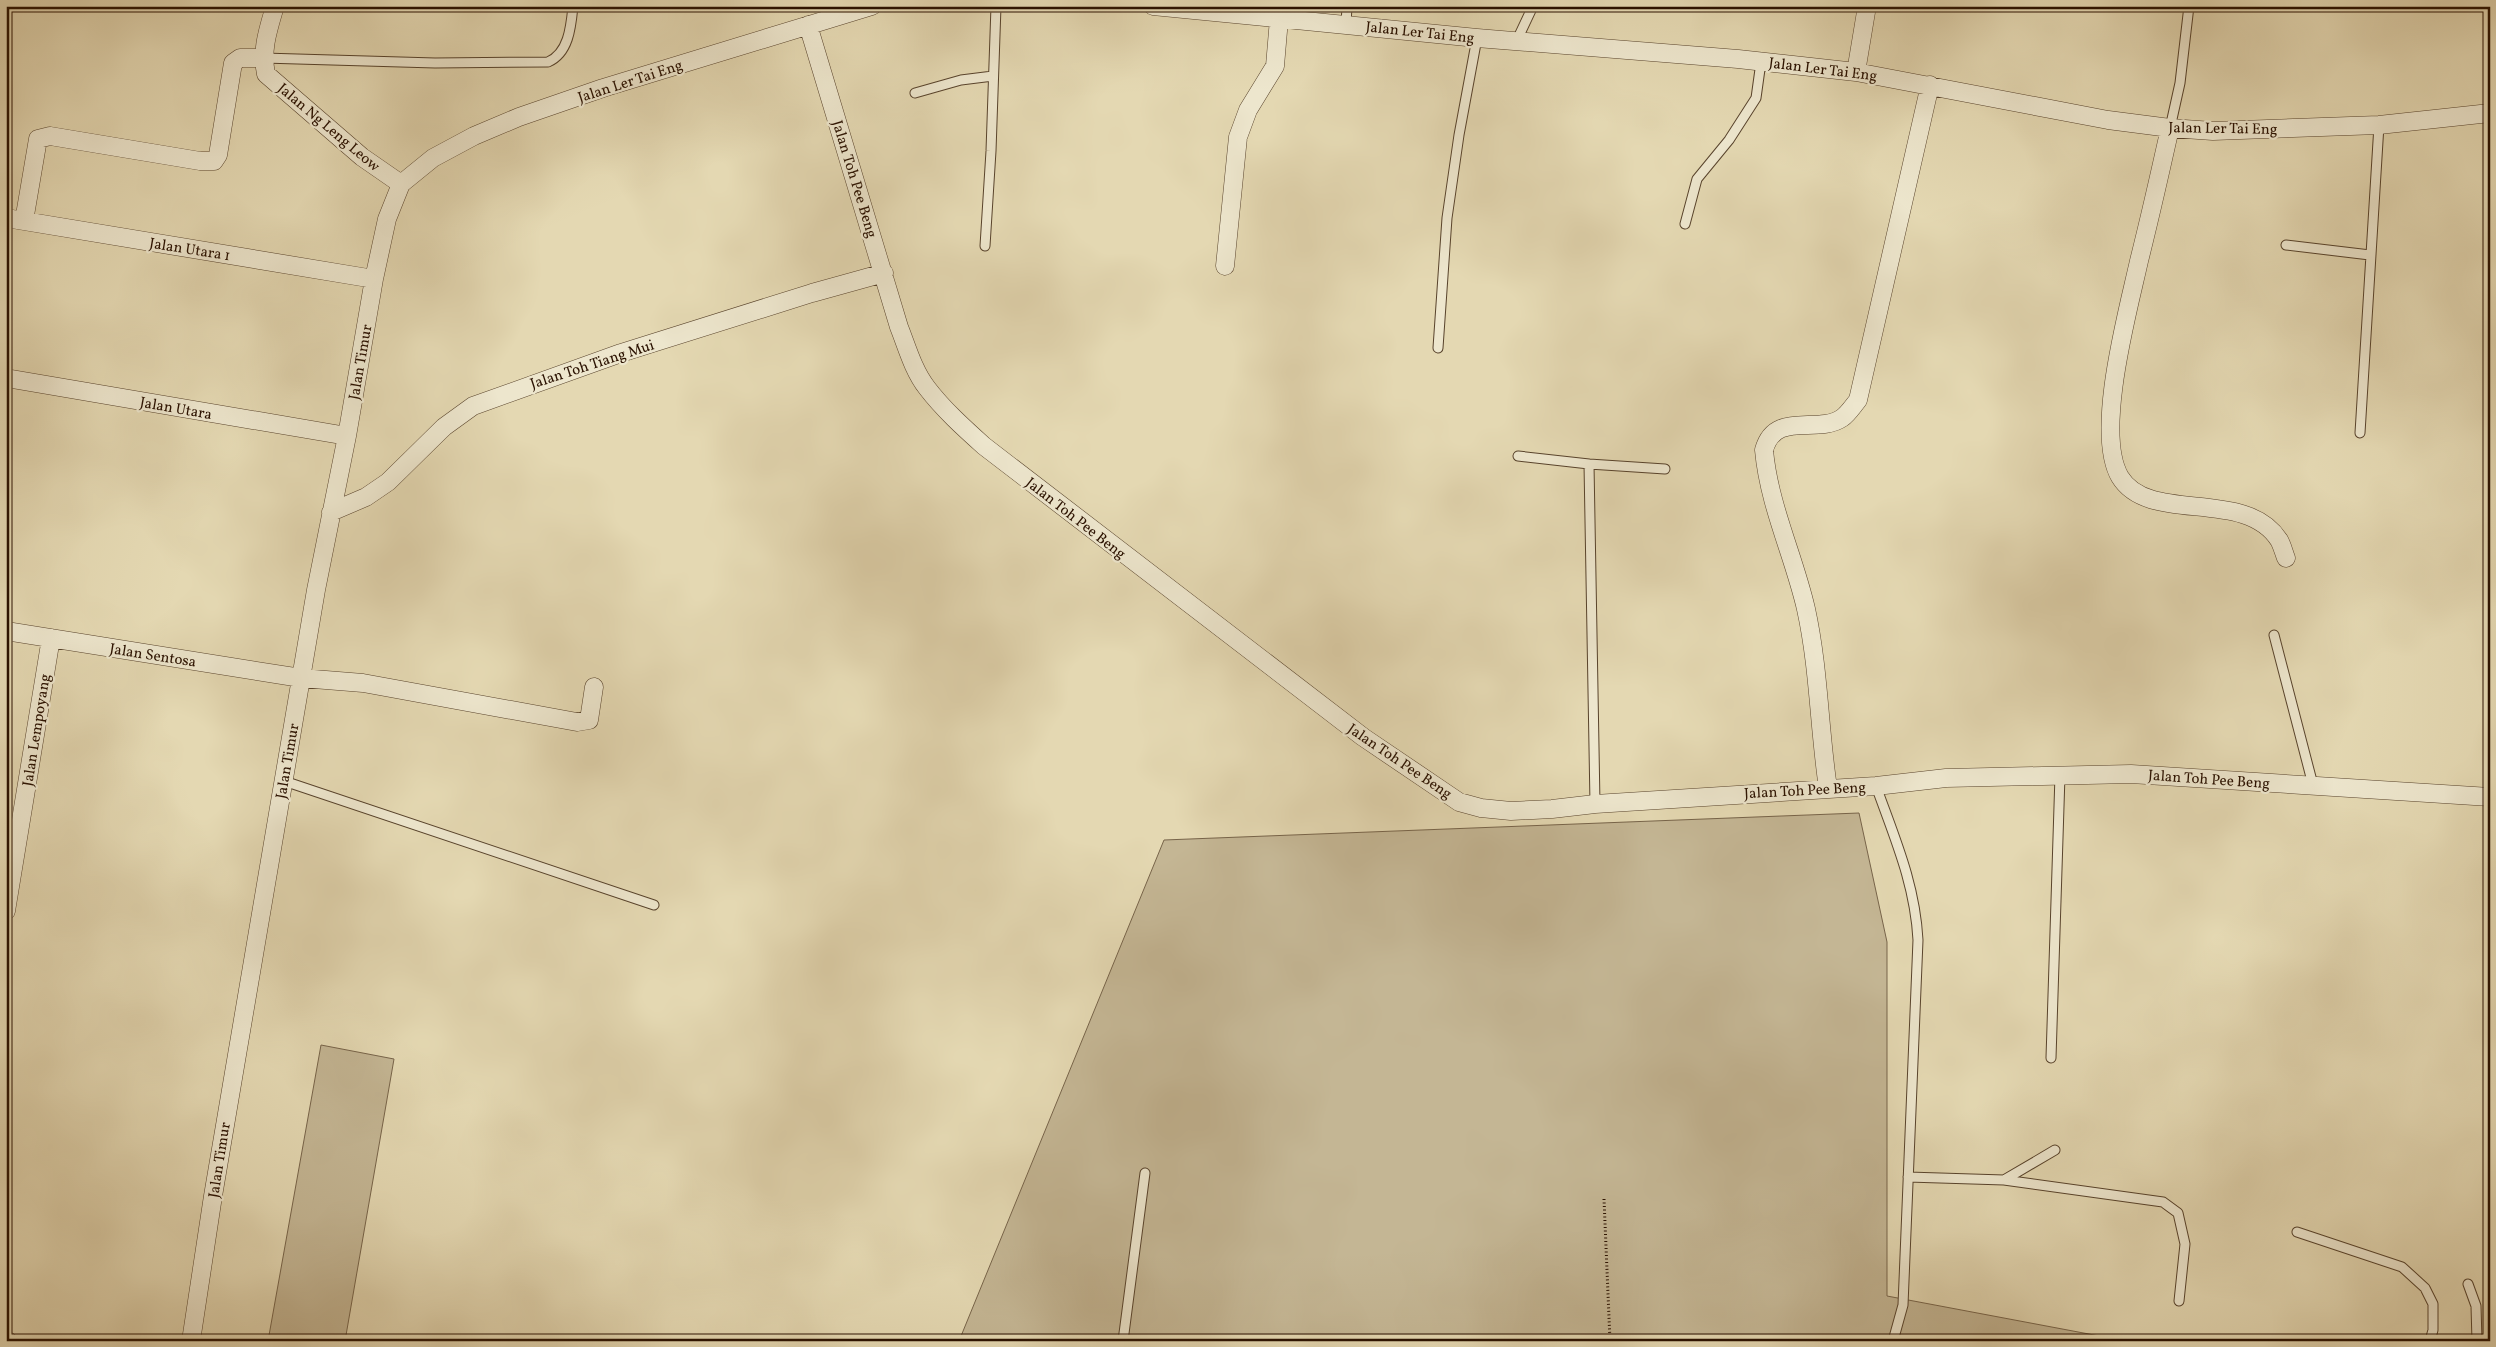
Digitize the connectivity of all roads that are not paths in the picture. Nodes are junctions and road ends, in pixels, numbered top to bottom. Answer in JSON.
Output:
{"nodes":[{"id":1,"x":275,"y":6,"type":"edge"},
{"id":2,"x":573,"y":6,"type":"edge"},
{"id":3,"x":872,"y":6,"type":"edge"},
{"id":4,"x":996,"y":6,"type":"edge"},
{"id":5,"x":1153,"y":6,"type":"edge"},
{"id":6,"x":1347,"y":6,"type":"edge"},
{"id":7,"x":1533,"y":6,"type":"edge"},
{"id":8,"x":1867,"y":6,"type":"edge"},
{"id":9,"x":2188,"y":6,"type":"edge"},
{"id":10,"x":1279,"y":19,"type":"junction"},
{"id":11,"x":808,"y":25,"type":"junction"},
{"id":12,"x":1346,"y":25,"type":"junction"},
{"id":13,"x":1477,"y":38,"type":"junction"},
{"id":14,"x":1517,"y":40,"type":"junction"},
{"id":15,"x":263,"y":58,"type":"junction"},
{"id":16,"x":1761,"y":62,"type":"junction"},
{"id":17,"x":1856,"y":72,"type":"junction"},
{"id":18,"x":994,"y":76,"type":"junction"},
{"id":19,"x":1930,"y":85,"type":"junction"},
{"id":20,"x":915,"y":93,"type":"dead end"},
{"id":21,"x":2490,"y":113,"type":"edge"},
{"id":22,"x":2379,"y":125,"type":"junction"},
{"id":23,"x":2170,"y":128,"type":"junction"},
{"id":24,"x":401,"y":184,"type":"junction"},
{"id":25,"x":6,"y":218,"type":"edge"},
{"id":26,"x":24,"y":221,"type":"junction"},
{"id":27,"x":1685,"y":224,"type":"dead end"},
{"id":28,"x":2286,"y":245,"type":"dead end"},
{"id":29,"x":985,"y":246,"type":"dead end"},
{"id":30,"x":2370,"y":255,"type":"junction"},
{"id":31,"x":1225,"y":266,"type":"dead end"},
{"id":32,"x":884,"y":274,"type":"junction"},
{"id":33,"x":374,"y":279,"type":"junction"},
{"id":34,"x":1438,"y":348,"type":"dead end"},
{"id":35,"x":6,"y":378,"type":"edge"},
{"id":36,"x":2360,"y":433,"type":"dead end"},
{"id":37,"x":347,"y":436,"type":"junction"},
{"id":38,"x":1518,"y":456,"type":"dead end"},
{"id":39,"x":1589,"y":464,"type":"junction"},
{"id":40,"x":1665,"y":469,"type":"dead end"},
{"id":41,"x":331,"y":512,"type":"junction"},
{"id":42,"x":2286,"y":558,"type":"dead end"},
{"id":43,"x":6,"y":631,"type":"edge"},
{"id":44,"x":2274,"y":635,"type":"dead end"},
{"id":45,"x":51,"y":638,"type":"junction"},
{"id":46,"x":301,"y":678,"type":"junction"},
{"id":47,"x":594,"y":687,"type":"dead end"},
{"id":48,"x":2060,"y":775,"type":"junction"},
{"id":49,"x":284,"y":781,"type":"junction"},
{"id":50,"x":1876,"y":786,"type":"junction"},
{"id":51,"x":2313,"y":786,"type":"junction"},
{"id":52,"x":1828,"y":788,"type":"junction"},
{"id":53,"x":2490,"y":797,"type":"edge"},
{"id":54,"x":1595,"y":804,"type":"junction"},
{"id":55,"x":654,"y":904,"type":"dead end"},
{"id":56,"x":6,"y":911,"type":"edge"},
{"id":57,"x":2052,"y":1058,"type":"dead end"},
{"id":58,"x":2055,"y":1150,"type":"dead end"},
{"id":59,"x":1145,"y":1173,"type":"dead end"},
{"id":60,"x":1908,"y":1176,"type":"junction"},
{"id":61,"x":2004,"y":1180,"type":"junction"},
{"id":62,"x":2297,"y":1232,"type":"dead end"},
{"id":63,"x":2468,"y":1284,"type":"dead end"},
{"id":64,"x":2179,"y":1301,"type":"dead end"},
{"id":65,"x":191,"y":1341,"type":"edge"},
{"id":66,"x":1123,"y":1341,"type":"edge"},
{"id":67,"x":1893,"y":1341,"type":"edge"},
{"id":68,"x":2430,"y":1341,"type":"edge"},
{"id":69,"x":2477,"y":1341,"type":"edge"}],
"edges":[{"from":1,"to":15,"type":"street"},
{"from":2,"to":15,"type":"lane"},
{"from":3,"to":11,"type":"street","name":"Jalan Ler Tai Eng"},
{"from":4,"to":18,"type":"lane"},
{"from":5,"to":10,"type":"street","name":"Jalan Ler Tai Eng"},
{"from":6,"to":12,"type":"lane"},
{"from":7,"to":14,"type":"lane"},
{"from":8,"to":17,"type":"street"},
{"from":9,"to":23,"type":"lane"},
{"from":10,"to":12,"type":"street","name":"Jalan Ler Tai Eng"},
{"from":10,"to":31,"type":"street"},
{"from":11,"to":24,"type":"street","name":"Jalan Ler Tai Eng"},
{"from":11,"to":32,"type":"street","name":"Jalan Toh Pee Beng"},
{"from":12,"to":13,"type":"street","name":"Jalan Ler Tai Eng"},
{"from":13,"to":14,"type":"street","name":"Jalan Ler Tai Eng"},
{"from":13,"to":34,"type":"lane"},
{"from":14,"to":16,"type":"street","name":"Jalan Ler Tai Eng"},
{"from":15,"to":24,"type":"street","name":"Jalan Ng Leng Leow"},
{"from":15,"to":26,"type":"street"},
{"from":16,"to":17,"type":"street","name":"Jalan Ler Tai Eng"},
{"from":16,"to":27,"type":"lane"},
{"from":17,"to":19,"type":"street","name":"Jalan Ler Tai Eng"},
{"from":18,"to":20,"type":"lane"},
{"from":18,"to":29,"type":"lane"},
{"from":19,"to":23,"type":"street","name":"Jalan Ler Tai Eng"},
{"from":19,"to":52,"type":"street"},
{"from":21,"to":22,"type":"street","name":"Jalan Ler Tai Eng"},
{"from":22,"to":23,"type":"street","name":"Jalan Ler Tai Eng"},
{"from":22,"to":30,"type":"lane"},
{"from":23,"to":42,"type":"street"},
{"from":24,"to":33,"type":"street","name":"Jalan Timur"},
{"from":25,"to":26,"type":"street","name":"Jalan Utara 1"},
{"from":26,"to":33,"type":"street","name":"Jalan Utara 1"},
{"from":28,"to":30,"type":"lane"},
{"from":30,"to":36,"type":"lane"},
{"from":32,"to":41,"type":"street","name":"Jalan Toh Tiang Mui"},
{"from":32,"to":54,"type":"street","name":"Jalan Toh Pee Beng"},
{"from":33,"to":37,"type":"street","name":"Jalan Timur"},
{"from":35,"to":37,"type":"street","name":"Jalan Utara"},
{"from":37,"to":41,"type":"street","name":"Jalan Timur"},
{"from":38,"to":39,"type":"lane"},
{"from":39,"to":40,"type":"lane"},
{"from":39,"to":54,"type":"lane"},
{"from":41,"to":46,"type":"street","name":"Jalan Timur"},
{"from":43,"to":45,"type":"street","name":"Jalan Sentosa"},
{"from":44,"to":51,"type":"lane"},
{"from":45,"to":46,"type":"street","name":"Jalan Sentosa"},
{"from":45,"to":56,"type":"street","name":"Jalan Lempoyang"},
{"from":46,"to":47,"type":"street","name":"Jalan Sentosa"},
{"from":46,"to":49,"type":"street","name":"Jalan Timur"},
{"from":48,"to":50,"type":"street","name":"Jalan Toh Pee Beng"},
{"from":48,"to":51,"type":"street","name":"Jalan Toh Pee Beng"},
{"from":48,"to":57,"type":"lane"},
{"from":49,"to":55,"type":"lane"},
{"from":49,"to":65,"type":"street","name":"Jalan Timur"},
{"from":50,"to":52,"type":"street","name":"Jalan Toh Pee Beng"},
{"from":50,"to":60,"type":"lane"},
{"from":51,"to":53,"type":"street","name":"Jalan Toh Pee Beng"},
{"from":52,"to":54,"type":"street","name":"Jalan Toh Pee Beng"},
{"from":58,"to":61,"type":"lane"},
{"from":59,"to":66,"type":"lane"},
{"from":60,"to":61,"type":"lane"},
{"from":60,"to":67,"type":"lane"},
{"from":61,"to":64,"type":"lane"},
{"from":62,"to":68,"type":"lane"},
{"from":63,"to":69,"type":"lane"}]}
